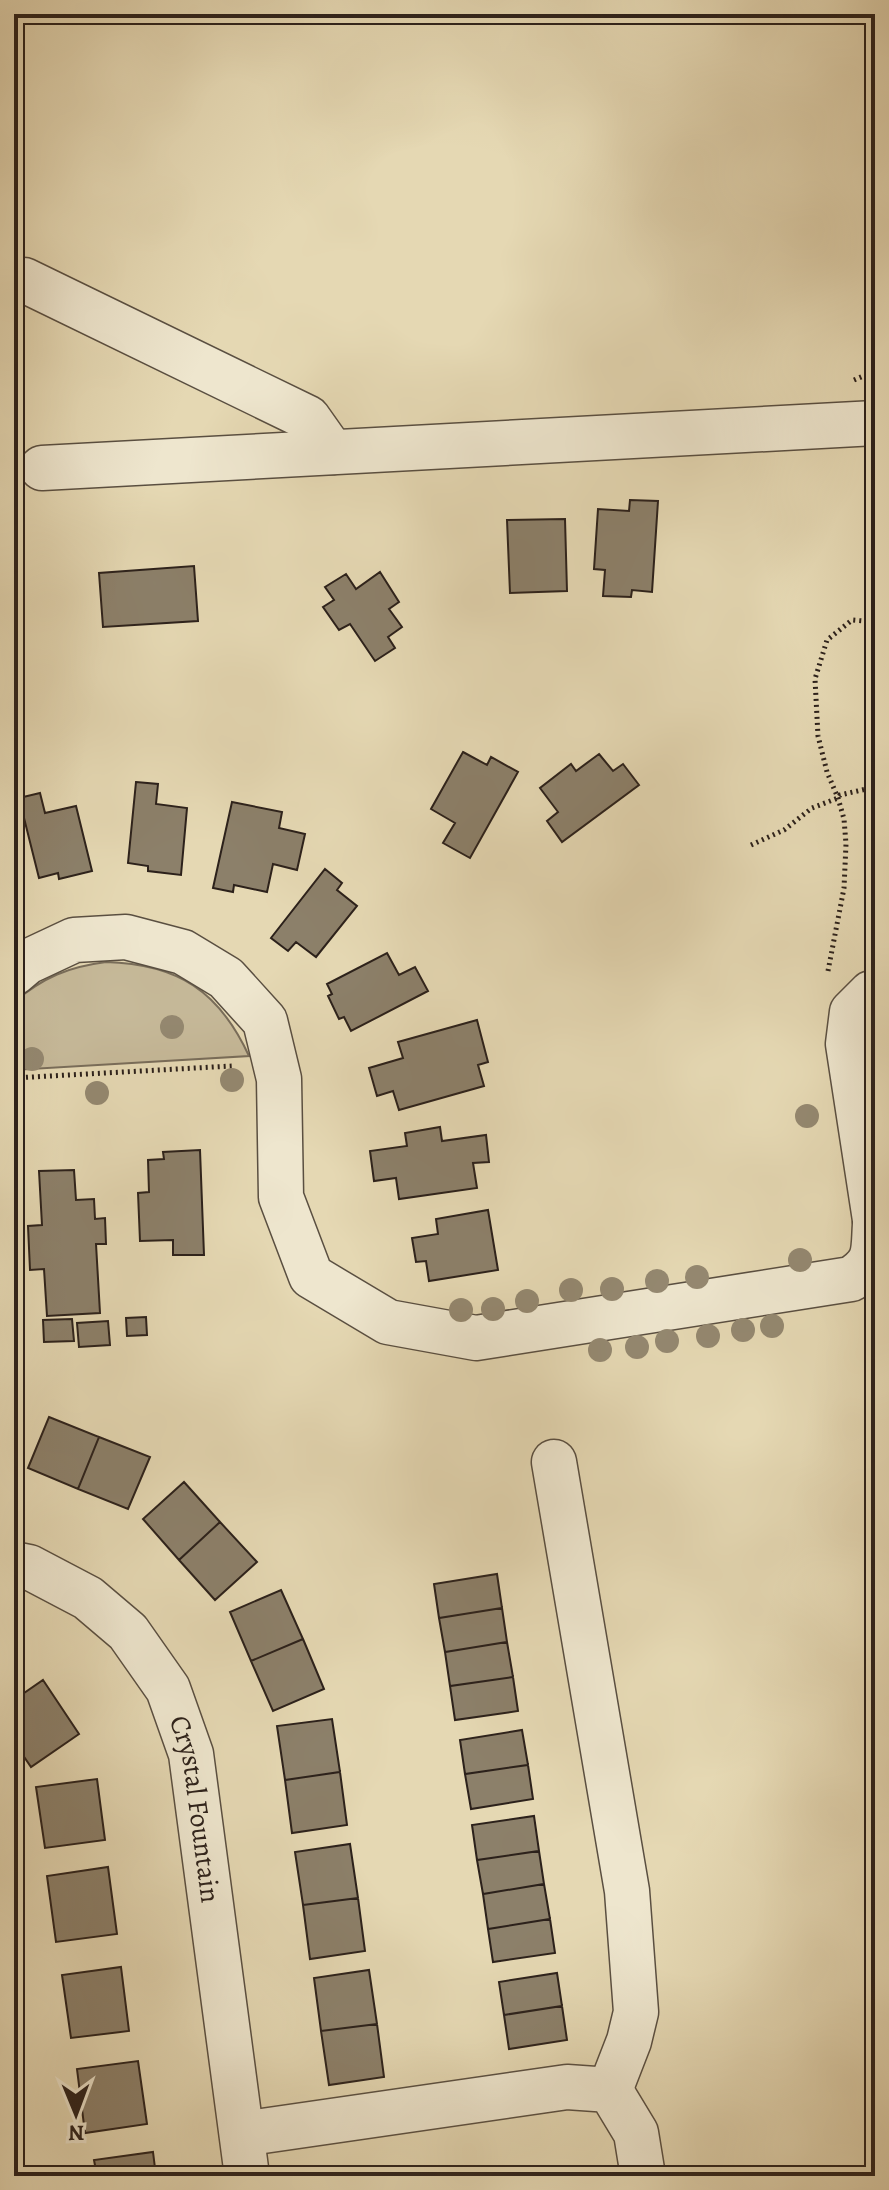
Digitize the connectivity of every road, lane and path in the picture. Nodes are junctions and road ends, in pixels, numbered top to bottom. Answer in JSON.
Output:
{"nodes":[{"id":1,"x":14,"y":281,"type":"edge"},
{"id":2,"x":875,"y":423,"type":"edge"},
{"id":3,"x":332,"y":452,"type":"junction"},
{"id":4,"x":42,"y":468,"type":"dead end"},
{"id":5,"x":875,"y":622,"type":"edge"},
{"id":6,"x":875,"y":787,"type":"edge"},
{"id":7,"x":838,"y":798,"type":"junction"},
{"id":8,"x":751,"y":845,"type":"dead end"},
{"id":9,"x":828,"y":971,"type":"dead end"},
{"id":10,"x":14,"y":973,"type":"edge"},
{"id":11,"x":875,"y":992,"type":"edge"},
{"id":12,"x":277,"y":1064,"type":"junction"},
{"id":13,"x":14,"y":1078,"type":"edge"},
{"id":14,"x":875,"y":1222,"type":"edge"},
{"id":15,"x":554,"y":1462,"type":"dead end"},
{"id":16,"x":14,"y":1564,"type":"edge"},
{"id":17,"x":610,"y":2090,"type":"junction"},
{"id":18,"x":244,"y":2155,"type":"edge"},
{"id":19,"x":643,"y":2176,"type":"edge"}],
"edges":[{"from":1,"to":3,"type":"street"},
{"from":2,"to":3,"type":"street"},
{"from":3,"to":4,"type":"street"},
{"from":5,"to":7,"type":"path"},
{"from":6,"to":7,"type":"path"},
{"from":7,"to":8,"type":"path"},
{"from":7,"to":9,"type":"path"},
{"from":10,"to":12,"type":"street"},
{"from":11,"to":14,"type":"street"},
{"from":12,"to":13,"type":"path"},
{"from":12,"to":14,"type":"street"},
{"from":15,"to":17,"type":"street"},
{"from":16,"to":18,"type":"street","name":"Crystal Fountain"},
{"from":17,"to":18,"type":"street","name":"Crystal Fountain"},
{"from":17,"to":19,"type":"street"}]}
